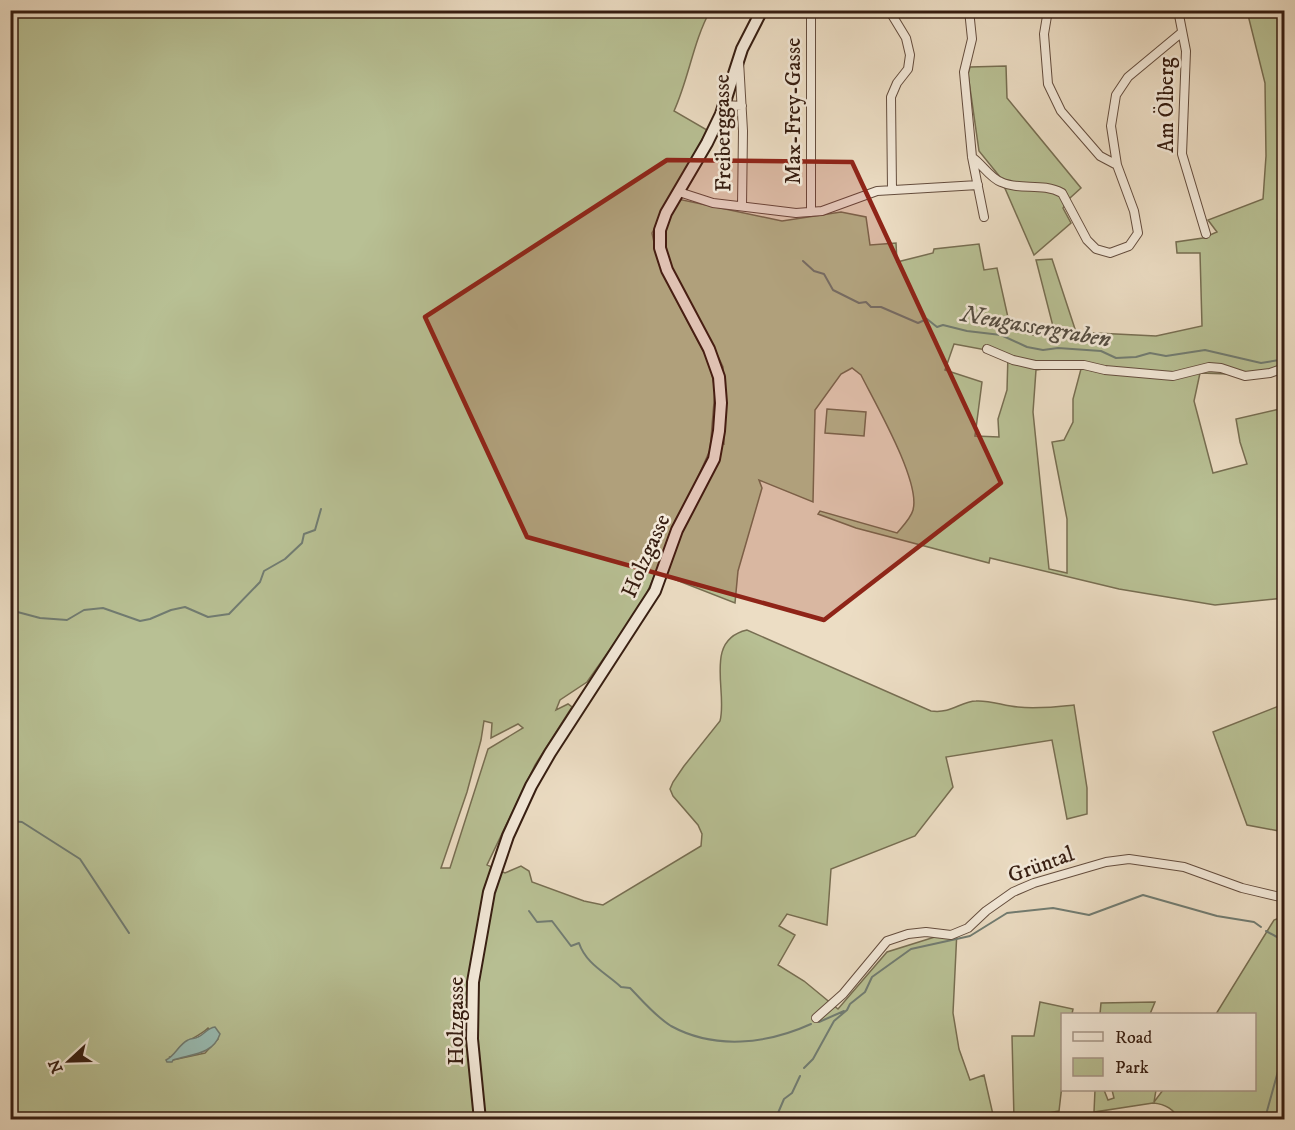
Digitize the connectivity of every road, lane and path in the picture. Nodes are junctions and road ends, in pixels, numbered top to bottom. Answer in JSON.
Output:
{"nodes":[{"id":1,"x":762,"y":10,"type":"edge"},
{"id":2,"x":811,"y":10,"type":"edge"},
{"id":3,"x":889,"y":10,"type":"edge"},
{"id":4,"x":969,"y":10,"type":"edge"},
{"id":5,"x":1048,"y":10,"type":"edge"},
{"id":6,"x":1178,"y":10,"type":"edge"},
{"id":7,"x":1181,"y":33,"type":"junction"},
{"id":8,"x":739,"y":58,"type":"junction"},
{"id":9,"x":725,"y":105,"type":"junction"},
{"id":10,"x":742,"y":106,"type":"junction"},
{"id":11,"x":972,"y":157,"type":"junction"},
{"id":12,"x":1117,"y":165,"type":"junction"},
{"id":13,"x":978,"y":185,"type":"junction"},
{"id":14,"x":892,"y":190,"type":"junction"},
{"id":15,"x":679,"y":192,"type":"junction"},
{"id":16,"x":742,"y":206,"type":"junction"},
{"id":17,"x":811,"y":212,"type":"junction"},
{"id":18,"x":984,"y":217,"type":"dead end"},
{"id":19,"x":1206,"y":234,"type":"dead end"},
{"id":20,"x":987,"y":349,"type":"dead end"},
{"id":21,"x":1284,"y":368,"type":"edge"},
{"id":22,"x":1088,"y":867,"type":"junction"},
{"id":23,"x":1091,"y":876,"type":"dead end"},
{"id":24,"x":1284,"y":898,"type":"edge"},
{"id":25,"x":816,"y":1018,"type":"dead end"},
{"id":26,"x":480,"y":1119,"type":"edge"}],
"edges":[{"from":1,"to":8,"type":"street","name":"Holzgasse"},
{"from":2,"to":17,"type":"street","name":"Max-Frey-Gasse"},
{"from":3,"to":14,"type":"street"},
{"from":4,"to":11,"type":"street"},
{"from":5,"to":12,"type":"street"},
{"from":6,"to":7,"type":"street","name":"Am Ölberg"},
{"from":7,"to":12,"type":"street"},
{"from":7,"to":19,"type":"street","name":"Am Ölberg"},
{"from":8,"to":9,"type":"street","name":"Holzgasse"},
{"from":8,"to":10,"type":"street","name":"Freiberggasse"},
{"from":9,"to":10,"type":"street"},
{"from":9,"to":15,"type":"street","name":"Holzgasse"},
{"from":10,"to":16,"type":"street","name":"Freiberggasse"},
{"from":11,"to":12,"type":"street"},
{"from":11,"to":13,"type":"street"},
{"from":13,"to":14,"type":"street"},
{"from":13,"to":18,"type":"street"},
{"from":14,"to":17,"type":"street"},
{"from":15,"to":16,"type":"street"},
{"from":15,"to":26,"type":"street","name":"Holzgasse"},
{"from":16,"to":17,"type":"street"},
{"from":20,"to":21,"type":"street"},
{"from":22,"to":23,"type":"street"},
{"from":22,"to":24,"type":"street","name":"Grüntal"},
{"from":22,"to":25,"type":"street","name":"Grüntal"}]}
